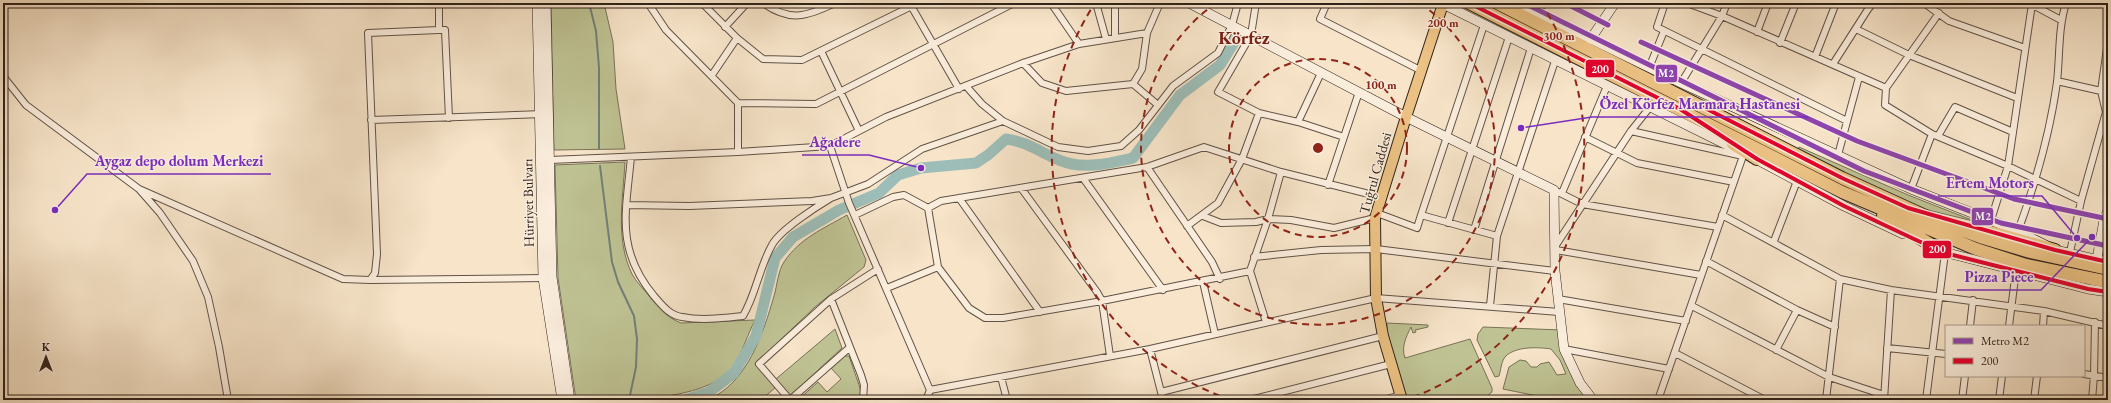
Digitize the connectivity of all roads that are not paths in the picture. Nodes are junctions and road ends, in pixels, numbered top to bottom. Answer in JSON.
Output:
{"nodes":[{"id":1,"x":439,"y":3,"type":"edge"},
{"id":2,"x":537,"y":3,"type":"edge"},
{"id":3,"x":546,"y":3,"type":"edge"},
{"id":4,"x":648,"y":3,"type":"edge"},
{"id":5,"x":702,"y":3,"type":"edge"},
{"id":6,"x":747,"y":3,"type":"edge"},
{"id":7,"x":763,"y":3,"type":"edge"},
{"id":8,"x":835,"y":3,"type":"edge"},
{"id":9,"x":918,"y":3,"type":"edge"},
{"id":10,"x":1014,"y":3,"type":"edge"},
{"id":11,"x":1051,"y":3,"type":"edge"},
{"id":12,"x":1096,"y":3,"type":"edge"},
{"id":13,"x":1115,"y":3,"type":"edge"},
{"id":14,"x":1160,"y":3,"type":"edge"},
{"id":15,"x":1190,"y":3,"type":"edge"},
{"id":16,"x":1238,"y":3,"type":"edge"},
{"id":17,"x":1256,"y":3,"type":"edge"},
{"id":18,"x":1327,"y":3,"type":"edge"},
{"id":19,"x":1469,"y":3,"type":"edge"},
{"id":20,"x":1497,"y":3,"type":"edge"},
{"id":21,"x":1517,"y":3,"type":"edge"},
{"id":22,"x":1615,"y":3,"type":"edge"},
{"id":23,"x":1665,"y":3,"type":"edge"},
{"id":24,"x":1687,"y":3,"type":"edge"},
{"id":25,"x":1727,"y":3,"type":"edge"},
{"id":26,"x":1768,"y":3,"type":"edge"},
{"id":27,"x":1796,"y":3,"type":"edge"},
{"id":28,"x":1836,"y":3,"type":"edge"},
{"id":29,"x":1862,"y":3,"type":"edge"},
{"id":30,"x":1924,"y":3,"type":"edge"},
{"id":31,"x":2066,"y":3,"type":"edge"},
{"id":32,"x":1445,"y":4,"type":"edge"},
{"id":33,"x":2030,"y":4,"type":"edge"},
{"id":34,"x":910,"y":5,"type":"edge"},
{"id":35,"x":1871,"y":5,"type":"edge"},
{"id":36,"x":1939,"y":14,"type":"junction"},
{"id":37,"x":1722,"y":16,"type":"junction"},
{"id":38,"x":2061,"y":20,"type":"junction"},
{"id":39,"x":1232,"y":25,"type":"junction"},
{"id":40,"x":1484,"y":25,"type":"junction"},
{"id":41,"x":725,"y":27,"type":"junction"},
{"id":42,"x":1856,"y":29,"type":"junction"},
{"id":43,"x":439,"y":30,"type":"junction"},
{"id":44,"x":1664,"y":31,"type":"junction"},
{"id":45,"x":1757,"y":32,"type":"junction"},
{"id":46,"x":1147,"y":33,"type":"junction"},
{"id":47,"x":1251,"y":35,"type":"junction"},
{"id":48,"x":1509,"y":37,"type":"junction"},
{"id":49,"x":737,"y":38,"type":"junction"},
{"id":50,"x":1115,"y":38,"type":"junction"},
{"id":51,"x":1106,"y":39,"type":"junction"},
{"id":52,"x":1590,"y":40,"type":"junction"},
{"id":53,"x":2108,"y":41,"type":"edge"},
{"id":54,"x":934,"y":43,"type":"junction"},
{"id":55,"x":1780,"y":43,"type":"junction"},
{"id":56,"x":1079,"y":44,"type":"junction"},
{"id":57,"x":1531,"y":48,"type":"junction"},
{"id":58,"x":2025,"y":48,"type":"junction"},
{"id":59,"x":1702,"y":50,"type":"junction"},
{"id":60,"x":822,"y":52,"type":"junction"},
{"id":61,"x":1909,"y":55,"type":"junction"},
{"id":62,"x":1815,"y":57,"type":"junction"},
{"id":63,"x":1555,"y":61,"type":"junction"},
{"id":64,"x":1024,"y":63,"type":"junction"},
{"id":65,"x":1833,"y":64,"type":"junction"},
{"id":66,"x":1649,"y":68,"type":"junction"},
{"id":67,"x":1420,"y":70,"type":"junction"},
{"id":68,"x":1321,"y":73,"type":"junction"},
{"id":69,"x":712,"y":75,"type":"junction"},
{"id":70,"x":3,"y":76,"type":"edge"},
{"id":71,"x":1859,"y":76,"type":"junction"},
{"id":72,"x":2057,"y":81,"type":"junction"},
{"id":73,"x":1681,"y":83,"type":"junction"},
{"id":74,"x":1133,"y":84,"type":"junction"},
{"id":75,"x":1607,"y":86,"type":"junction"},
{"id":76,"x":963,"y":88,"type":"junction"},
{"id":77,"x":1886,"y":88,"type":"junction"},
{"id":78,"x":841,"y":91,"type":"junction"},
{"id":79,"x":2101,"y":91,"type":"junction"},
{"id":80,"x":1359,"y":92,"type":"junction"},
{"id":81,"x":2017,"y":98,"type":"junction"},
{"id":82,"x":738,"y":102,"type":"junction"},
{"id":83,"x":1682,"y":103,"type":"junction"},
{"id":84,"x":1158,"y":105,"type":"junction"},
{"id":85,"x":1650,"y":107,"type":"junction"},
{"id":86,"x":2107,"y":112,"type":"edge"},
{"id":87,"x":1259,"y":113,"type":"junction"},
{"id":88,"x":544,"y":114,"type":"junction"},
{"id":89,"x":1406,"y":117,"type":"junction"},
{"id":90,"x":449,"y":118,"type":"junction"},
{"id":91,"x":371,"y":120,"type":"junction"},
{"id":92,"x":1003,"y":121,"type":"junction"},
{"id":93,"x":1846,"y":121,"type":"junction"},
{"id":94,"x":1298,"y":122,"type":"junction"},
{"id":95,"x":859,"y":131,"type":"junction"},
{"id":96,"x":1631,"y":131,"type":"junction"},
{"id":97,"x":2013,"y":132,"type":"junction"},
{"id":98,"x":1932,"y":134,"type":"junction"},
{"id":99,"x":1938,"y":136,"type":"junction"},
{"id":100,"x":1344,"y":137,"type":"junction"},
{"id":101,"x":1448,"y":137,"type":"junction"},
{"id":102,"x":1585,"y":137,"type":"junction"},
{"id":103,"x":830,"y":146,"type":"junction"},
{"id":104,"x":1472,"y":149,"type":"junction"},
{"id":105,"x":738,"y":152,"type":"junction"},
{"id":106,"x":1616,"y":153,"type":"junction"},
{"id":107,"x":1743,"y":154,"type":"junction"},
{"id":108,"x":1838,"y":155,"type":"junction"},
{"id":109,"x":631,"y":157,"type":"junction"},
{"id":110,"x":1242,"y":159,"type":"junction"},
{"id":111,"x":1757,"y":159,"type":"junction"},
{"id":112,"x":550,"y":160,"type":"junction"},
{"id":113,"x":1495,"y":161,"type":"junction"},
{"id":114,"x":2008,"y":166,"type":"junction"},
{"id":115,"x":1146,"y":167,"type":"junction"},
{"id":116,"x":1281,"y":172,"type":"junction"},
{"id":117,"x":1519,"y":172,"type":"junction"},
{"id":118,"x":1083,"y":178,"type":"junction"},
{"id":119,"x":2036,"y":180,"type":"junction"},
{"id":120,"x":1797,"y":181,"type":"junction"},
{"id":121,"x":1734,"y":182,"type":"junction"},
{"id":122,"x":1328,"y":185,"type":"junction"},
{"id":123,"x":1021,"y":188,"type":"junction"},
{"id":124,"x":139,"y":189,"type":"junction"},
{"id":125,"x":1911,"y":189,"type":"junction"},
{"id":126,"x":1558,"y":191,"type":"junction"},
{"id":127,"x":1842,"y":192,"type":"junction"},
{"id":128,"x":846,"y":194,"type":"junction"},
{"id":129,"x":831,"y":198,"type":"junction"},
{"id":130,"x":959,"y":198,"type":"junction"},
{"id":131,"x":1381,"y":198,"type":"junction"},
{"id":132,"x":2081,"y":201,"type":"junction"},
{"id":133,"x":1582,"y":204,"type":"junction"},
{"id":134,"x":627,"y":205,"type":"junction"},
{"id":135,"x":928,"y":208,"type":"junction"},
{"id":136,"x":1908,"y":208,"type":"junction"},
{"id":137,"x":2108,"y":210,"type":"edge"},
{"id":138,"x":854,"y":213,"type":"junction"},
{"id":139,"x":1722,"y":215,"type":"junction"},
{"id":140,"x":1203,"y":216,"type":"junction"},
{"id":141,"x":1376,"y":216,"type":"junction"},
{"id":142,"x":1421,"y":216,"type":"junction"},
{"id":143,"x":1268,"y":219,"type":"junction"},
{"id":144,"x":1991,"y":220,"type":"junction"},
{"id":145,"x":1448,"y":223,"type":"junction"},
{"id":146,"x":1187,"y":226,"type":"junction"},
{"id":147,"x":1718,"y":227,"type":"junction"},
{"id":148,"x":1474,"y":230,"type":"junction"},
{"id":149,"x":2018,"y":230,"type":"junction"},
{"id":150,"x":1497,"y":236,"type":"junction"},
{"id":151,"x":1774,"y":242,"type":"junction"},
{"id":152,"x":1556,"y":247,"type":"junction"},
{"id":153,"x":1376,"y":249,"type":"junction"},
{"id":154,"x":2055,"y":250,"type":"junction"},
{"id":155,"x":2070,"y":252,"type":"junction"},
{"id":156,"x":1945,"y":253,"type":"junction"},
{"id":157,"x":1254,"y":257,"type":"junction"},
{"id":158,"x":2097,"y":259,"type":"junction"},
{"id":159,"x":1706,"y":261,"type":"junction"},
{"id":160,"x":2108,"y":262,"type":"edge"},
{"id":161,"x":1493,"y":264,"type":"junction"},
{"id":162,"x":938,"y":267,"type":"junction"},
{"id":163,"x":2108,"y":268,"type":"edge"},
{"id":164,"x":878,"y":269,"type":"junction"},
{"id":165,"x":2016,"y":270,"type":"junction"},
{"id":166,"x":1250,"y":271,"type":"junction"},
{"id":167,"x":1556,"y":271,"type":"junction"},
{"id":168,"x":1701,"y":275,"type":"junction"},
{"id":169,"x":543,"y":278,"type":"junction"},
{"id":170,"x":1840,"y":278,"type":"junction"},
{"id":171,"x":1220,"y":279,"type":"junction"},
{"id":172,"x":370,"y":280,"type":"junction"},
{"id":173,"x":1203,"y":282,"type":"junction"},
{"id":174,"x":2108,"y":282,"type":"edge"},
{"id":175,"x":887,"y":288,"type":"junction"},
{"id":176,"x":1162,"y":290,"type":"junction"},
{"id":177,"x":1891,"y":290,"type":"junction"},
{"id":178,"x":2108,"y":292,"type":"edge"},
{"id":179,"x":1938,"y":296,"type":"junction"},
{"id":180,"x":1376,"y":298,"type":"junction"},
{"id":181,"x":1558,"y":298,"type":"junction"},
{"id":182,"x":831,"y":299,"type":"junction"},
{"id":183,"x":1973,"y":300,"type":"junction"},
{"id":184,"x":1102,"y":302,"type":"junction"},
{"id":185,"x":1490,"y":306,"type":"junction"},
{"id":186,"x":1692,"y":306,"type":"junction"},
{"id":187,"x":2011,"y":307,"type":"junction"},
{"id":188,"x":1797,"y":310,"type":"junction"},
{"id":189,"x":2044,"y":311,"type":"junction"},
{"id":190,"x":1040,"y":312,"type":"junction"},
{"id":191,"x":1559,"y":312,"type":"junction"},
{"id":192,"x":1686,"y":321,"type":"junction"},
{"id":193,"x":1266,"y":322,"type":"junction"},
{"id":194,"x":2095,"y":322,"type":"junction"},
{"id":195,"x":1970,"y":325,"type":"edge"},
{"id":196,"x":2009,"y":325,"type":"edge"},
{"id":197,"x":2043,"y":325,"type":"edge"},
{"id":198,"x":2108,"y":326,"type":"edge"},
{"id":199,"x":1835,"y":327,"type":"junction"},
{"id":200,"x":1215,"y":334,"type":"junction"},
{"id":201,"x":1383,"y":336,"type":"junction"},
{"id":202,"x":849,"y":348,"type":"junction"},
{"id":203,"x":1887,"y":348,"type":"junction"},
{"id":204,"x":1150,"y":349,"type":"junction"},
{"id":205,"x":1564,"y":349,"type":"junction"},
{"id":206,"x":1776,"y":350,"type":"junction"},
{"id":207,"x":1674,"y":353,"type":"junction"},
{"id":208,"x":1932,"y":353,"type":"junction"},
{"id":209,"x":1945,"y":354,"type":"edge"},
{"id":210,"x":1110,"y":356,"type":"junction"},
{"id":211,"x":1391,"y":364,"type":"junction"},
{"id":212,"x":1669,"y":369,"type":"junction"},
{"id":213,"x":2085,"y":374,"type":"edge"},
{"id":214,"x":2094,"y":376,"type":"junction"},
{"id":215,"x":1001,"y":377,"type":"junction"},
{"id":216,"x":1829,"y":377,"type":"junction"},
{"id":217,"x":1965,"y":377,"type":"edge"},
{"id":218,"x":2002,"y":377,"type":"edge"},
{"id":219,"x":2037,"y":377,"type":"edge"},
{"id":220,"x":2108,"y":378,"type":"edge"},
{"id":221,"x":930,"y":390,"type":"junction"},
{"id":222,"x":1161,"y":392,"type":"junction"},
{"id":223,"x":1884,"y":397,"type":"edge"},
{"id":224,"x":1401,"y":398,"type":"edge"},
{"id":225,"x":863,"y":399,"type":"edge"},
{"id":226,"x":228,"y":400,"type":"edge"},
{"id":227,"x":562,"y":400,"type":"edge"},
{"id":228,"x":570,"y":400,"type":"edge"},
{"id":229,"x":790,"y":400,"type":"edge"},
{"id":230,"x":926,"y":400,"type":"edge"},
{"id":231,"x":1007,"y":400,"type":"edge"},
{"id":232,"x":1163,"y":400,"type":"edge"},
{"id":233,"x":1250,"y":400,"type":"edge"},
{"id":234,"x":1382,"y":400,"type":"edge"},
{"id":235,"x":1593,"y":400,"type":"edge"},
{"id":236,"x":1658,"y":400,"type":"edge"},
{"id":237,"x":1765,"y":400,"type":"edge"},
{"id":238,"x":1826,"y":400,"type":"edge"},
{"id":239,"x":1926,"y":400,"type":"edge"},
{"id":240,"x":1962,"y":400,"type":"edge"},
{"id":241,"x":1999,"y":400,"type":"edge"},
{"id":242,"x":2034,"y":400,"type":"edge"},
{"id":243,"x":2092,"y":400,"type":"edge"}],
"edges":[{"from":1,"to":43,"type":"street"},
{"from":2,"to":88,"type":"main road","name":"Hürriyet Bulvarı"},
{"from":3,"to":88,"type":"main road","name":"Hürriyet Bulvarı"},
{"from":4,"to":69,"type":"street"},
{"from":5,"to":41,"type":"street"},
{"from":6,"to":41,"type":"street"},
{"from":7,"to":8,"type":"street"},
{"from":9,"to":34,"type":"street"},
{"from":10,"to":54,"type":"street"},
{"from":11,"to":56,"type":"street"},
{"from":12,"to":51,"type":"street"},
{"from":13,"to":50,"type":"street"},
{"from":14,"to":46,"type":"street"},
{"from":15,"to":39,"type":"main road"},
{"from":16,"to":39,"type":"street"},
{"from":17,"to":47,"type":"street"},
{"from":18,"to":67,"type":"street"},
{"from":19,"to":83,"type":"highway"},
{"from":20,"to":83,"type":"highway"},
{"from":21,"to":52,"type":"main road"},
{"from":22,"to":52,"type":"main road"},
{"from":23,"to":44,"type":"street"},
{"from":24,"to":37,"type":"street"},
{"from":25,"to":37,"type":"street"},
{"from":26,"to":45,"type":"street"},
{"from":27,"to":55,"type":"street"},
{"from":28,"to":62,"type":"street"},
{"from":29,"to":35,"type":"street"},
{"from":30,"to":36,"type":"street"},
{"from":31,"to":38,"type":"street"},
{"from":32,"to":40,"type":"main road"},
{"from":32,"to":67,"type":"main road","name":"Tuğrul Caddesi"},
{"from":33,"to":38,"type":"street"},
{"from":33,"to":58,"type":"street"},
{"from":34,"to":54,"type":"street"},
{"from":34,"to":60,"type":"street"},
{"from":35,"to":42,"type":"street"},
{"from":36,"to":58,"type":"street"},
{"from":36,"to":61,"type":"street"},
{"from":37,"to":45,"type":"street"},
{"from":37,"to":59,"type":"street"},
{"from":38,"to":72,"type":"street"},
{"from":39,"to":47,"type":"main road"},
{"from":39,"to":84,"type":"street"},
{"from":40,"to":48,"type":"main road"},
{"from":40,"to":101,"type":"street"},
{"from":41,"to":49,"type":"street"},
{"from":42,"to":61,"type":"street"},
{"from":42,"to":65,"type":"street"},
{"from":43,"to":90,"type":"street"},
{"from":43,"to":91,"type":"street"},
{"from":44,"to":59,"type":"street"},
{"from":44,"to":66,"type":"street"},
{"from":45,"to":55,"type":"street"},
{"from":46,"to":50,"type":"street"},
{"from":46,"to":74,"type":"street"},
{"from":47,"to":68,"type":"main road"},
{"from":47,"to":87,"type":"street"},
{"from":48,"to":57,"type":"main road"},
{"from":48,"to":104,"type":"street"},
{"from":49,"to":60,"type":"street"},
{"from":49,"to":69,"type":"street"},
{"from":50,"to":51,"type":"street"},
{"from":51,"to":56,"type":"street"},
{"from":52,"to":66,"type":"main road"},
{"from":53,"to":79,"type":"street"},
{"from":54,"to":76,"type":"street"},
{"from":54,"to":78,"type":"street"},
{"from":55,"to":62,"type":"street"},
{"from":56,"to":64,"type":"street"},
{"from":57,"to":63,"type":"main road"},
{"from":57,"to":113,"type":"street"},
{"from":58,"to":81,"type":"street"},
{"from":59,"to":73,"type":"street"},
{"from":59,"to":93,"type":"street"},
{"from":60,"to":78,"type":"street"},
{"from":61,"to":77,"type":"street"},
{"from":61,"to":81,"type":"street"},
{"from":62,"to":65,"type":"street"},
{"from":63,"to":75,"type":"main road"},
{"from":63,"to":117,"type":"street"},
{"from":64,"to":74,"type":"street"},
{"from":64,"to":76,"type":"street"},
{"from":65,"to":71,"type":"street"},
{"from":66,"to":73,"type":"main road"},
{"from":67,"to":89,"type":"main road","name":"Tuğrul Caddesi"},
{"from":68,"to":80,"type":"main road"},
{"from":68,"to":94,"type":"street"},
{"from":69,"to":82,"type":"street"},
{"from":70,"to":124,"type":"street"},
{"from":71,"to":77,"type":"street"},
{"from":71,"to":93,"type":"street"},
{"from":72,"to":79,"type":"street"},
{"from":72,"to":119,"type":"street"},
{"from":73,"to":108,"type":"main road"},
{"from":74,"to":84,"type":"street"},
{"from":75,"to":85,"type":"main road"},
{"from":75,"to":102,"type":"street"},
{"from":76,"to":92,"type":"street"},
{"from":76,"to":95,"type":"street"},
{"from":77,"to":98,"type":"street"},
{"from":78,"to":82,"type":"street"},
{"from":78,"to":95,"type":"street"},
{"from":79,"to":86,"type":"street"},
{"from":80,"to":89,"type":"main road"},
{"from":80,"to":100,"type":"street"},
{"from":81,"to":97,"type":"street"},
{"from":82,"to":105,"type":"street"},
{"from":83,"to":111,"type":"highway"},
{"from":83,"to":127,"type":"highway"},
{"from":83,"to":136,"type":"highway"},
{"from":84,"to":92,"type":"street"},
{"from":85,"to":96,"type":"street"},
{"from":85,"to":107,"type":"main road"},
{"from":86,"to":132,"type":"street"},
{"from":87,"to":94,"type":"street"},
{"from":87,"to":110,"type":"street"},
{"from":88,"to":90,"type":"street"},
{"from":88,"to":112,"type":"main road","name":"Hürriyet Bulvarı"},
{"from":88,"to":169,"type":"main road","name":"Hürriyet Bulvarı"},
{"from":89,"to":101,"type":"main road"},
{"from":89,"to":131,"type":"main road","name":"Tuğrul Caddesi"},
{"from":90,"to":91,"type":"street"},
{"from":91,"to":172,"type":"street"},
{"from":92,"to":128,"type":"street"},
{"from":93,"to":108,"type":"street"},
{"from":94,"to":100,"type":"street"},
{"from":95,"to":103,"type":"street"},
{"from":96,"to":106,"type":"street"},
{"from":96,"to":107,"type":"street"},
{"from":97,"to":99,"type":"street"},
{"from":97,"to":114,"type":"street"},
{"from":98,"to":99,"type":"street"},
{"from":98,"to":125,"type":"street"},
{"from":99,"to":114,"type":"street"},
{"from":100,"to":122,"type":"street"},
{"from":101,"to":104,"type":"main road"},
{"from":101,"to":142,"type":"street"},
{"from":102,"to":106,"type":"street"},
{"from":102,"to":126,"type":"street"},
{"from":103,"to":105,"type":"street"},
{"from":103,"to":128,"type":"street"},
{"from":104,"to":113,"type":"main road"},
{"from":104,"to":145,"type":"street"},
{"from":105,"to":109,"type":"street"},
{"from":106,"to":121,"type":"street"},
{"from":106,"to":133,"type":"street"},
{"from":107,"to":111,"type":"main road"},
{"from":107,"to":121,"type":"street"},
{"from":108,"to":125,"type":"main road"},
{"from":109,"to":112,"type":"street"},
{"from":109,"to":134,"type":"street"},
{"from":110,"to":115,"type":"street"},
{"from":110,"to":116,"type":"street"},
{"from":110,"to":140,"type":"street"},
{"from":111,"to":120,"type":"main road"},
{"from":112,"to":228,"type":"main road","name":"Hürriyet Bulvarı"},
{"from":113,"to":117,"type":"main road"},
{"from":113,"to":148,"type":"street"},
{"from":114,"to":119,"type":"street"},
{"from":114,"to":144,"type":"street"},
{"from":115,"to":118,"type":"street"},
{"from":115,"to":146,"type":"street"},
{"from":116,"to":122,"type":"street"},
{"from":116,"to":143,"type":"street"},
{"from":117,"to":126,"type":"main road"},
{"from":117,"to":150,"type":"street"},
{"from":118,"to":123,"type":"street"},
{"from":118,"to":176,"type":"street"},
{"from":119,"to":132,"type":"street"},
{"from":119,"to":149,"type":"street"},
{"from":120,"to":151,"type":"street"},
{"from":120,"to":156,"type":"main road"},
{"from":121,"to":139,"type":"street"},
{"from":122,"to":131,"type":"street"},
{"from":123,"to":130,"type":"street"},
{"from":123,"to":184,"type":"street"},
{"from":124,"to":172,"type":"street"},
{"from":124,"to":226,"type":"street"},
{"from":125,"to":144,"type":"main road"},
{"from":126,"to":133,"type":"street"},
{"from":126,"to":152,"type":"main road"},
{"from":127,"to":156,"type":"highway"},
{"from":127,"to":174,"type":"highway"},
{"from":128,"to":129,"type":"street"},
{"from":128,"to":138,"type":"street"},
{"from":129,"to":134,"type":"street"},
{"from":129,"to":134,"type":"street"},
{"from":130,"to":135,"type":"street"},
{"from":130,"to":190,"type":"street"},
{"from":131,"to":141,"type":"main road","name":"Tuğrul Caddesi"},
{"from":132,"to":155,"type":"street"},
{"from":133,"to":147,"type":"street"},
{"from":133,"to":152,"type":"street"},
{"from":135,"to":138,"type":"street"},
{"from":135,"to":162,"type":"street"},
{"from":136,"to":154,"type":"highway"},
{"from":136,"to":163,"type":"highway"},
{"from":137,"to":158,"type":"main road"},
{"from":138,"to":164,"type":"street"},
{"from":139,"to":147,"type":"street"},
{"from":139,"to":151,"type":"street"},
{"from":140,"to":143,"type":"street"},
{"from":140,"to":146,"type":"street"},
{"from":141,"to":142,"type":"street"},
{"from":141,"to":143,"type":"street"},
{"from":141,"to":153,"type":"main road","name":"Tuğrul Caddesi"},
{"from":142,"to":145,"type":"street"},
{"from":143,"to":157,"type":"street"},
{"from":144,"to":149,"type":"main road"},
{"from":145,"to":148,"type":"street"},
{"from":146,"to":171,"type":"street"},
{"from":147,"to":159,"type":"street"},
{"from":148,"to":150,"type":"street"},
{"from":149,"to":154,"type":"main road"},
{"from":150,"to":161,"type":"street"},
{"from":151,"to":170,"type":"street"},
{"from":152,"to":167,"type":"main road"},
{"from":152,"to":168,"type":"street"},
{"from":153,"to":157,"type":"street"},
{"from":153,"to":161,"type":"street"},
{"from":153,"to":180,"type":"main road","name":"Tuğrul Caddesi"},
{"from":154,"to":155,"type":"main road"},
{"from":155,"to":158,"type":"main road"},
{"from":156,"to":165,"type":"main road"},
{"from":156,"to":179,"type":"street"},
{"from":157,"to":166,"type":"street"},
{"from":158,"to":160,"type":"main road"},
{"from":159,"to":168,"type":"street"},
{"from":159,"to":188,"type":"street"},
{"from":161,"to":167,"type":"street"},
{"from":161,"to":185,"type":"street"},
{"from":162,"to":175,"type":"street"},
{"from":162,"to":190,"type":"street"},
{"from":164,"to":175,"type":"street"},
{"from":164,"to":182,"type":"street"},
{"from":165,"to":178,"type":"main road"},
{"from":165,"to":187,"type":"street"},
{"from":166,"to":171,"type":"street"},
{"from":166,"to":193,"type":"street"},
{"from":167,"to":181,"type":"main road"},
{"from":168,"to":186,"type":"street"},
{"from":169,"to":172,"type":"street"},
{"from":169,"to":227,"type":"main road","name":"Hürriyet Bulvarı"},
{"from":170,"to":177,"type":"street"},
{"from":170,"to":199,"type":"street"},
{"from":171,"to":173,"type":"street"},
{"from":173,"to":176,"type":"street"},
{"from":173,"to":200,"type":"street"},
{"from":175,"to":221,"type":"street"},
{"from":176,"to":184,"type":"street"},
{"from":177,"to":179,"type":"street"},
{"from":177,"to":203,"type":"street"},
{"from":179,"to":183,"type":"street"},
{"from":179,"to":208,"type":"street"},
{"from":180,"to":185,"type":"street"},
{"from":180,"to":193,"type":"street"},
{"from":180,"to":201,"type":"main road","name":"Tuğrul Caddesi"},
{"from":181,"to":191,"type":"main road"},
{"from":181,"to":192,"type":"street"},
{"from":182,"to":202,"type":"street"},
{"from":182,"to":229,"type":"street"},
{"from":183,"to":187,"type":"street"},
{"from":183,"to":195,"type":"street"},
{"from":184,"to":190,"type":"street"},
{"from":184,"to":210,"type":"street"},
{"from":185,"to":191,"type":"street"},
{"from":186,"to":192,"type":"street"},
{"from":186,"to":206,"type":"street"},
{"from":187,"to":189,"type":"street"},
{"from":187,"to":196,"type":"street"},
{"from":188,"to":199,"type":"street"},
{"from":188,"to":206,"type":"street"},
{"from":189,"to":194,"type":"street"},
{"from":189,"to":197,"type":"street"},
{"from":191,"to":205,"type":"main road"},
{"from":192,"to":207,"type":"street"},
{"from":193,"to":200,"type":"street"},
{"from":194,"to":198,"type":"street"},
{"from":194,"to":214,"type":"street"},
{"from":199,"to":216,"type":"street"},
{"from":200,"to":204,"type":"street"},
{"from":201,"to":211,"type":"main road","name":"Tuğrul Caddesi"},
{"from":201,"to":222,"type":"street"},
{"from":202,"to":225,"type":"street"},
{"from":202,"to":229,"type":"street"},
{"from":203,"to":208,"type":"street"},
{"from":203,"to":223,"type":"street"},
{"from":204,"to":210,"type":"street"},
{"from":204,"to":222,"type":"street"},
{"from":205,"to":212,"type":"street"},
{"from":205,"to":235,"type":"main road"},
{"from":206,"to":216,"type":"street"},
{"from":207,"to":212,"type":"street"},
{"from":207,"to":237,"type":"street"},
{"from":208,"to":209,"type":"street"},
{"from":208,"to":239,"type":"street"},
{"from":210,"to":215,"type":"street"},
{"from":211,"to":224,"type":"main road","name":"Tuğrul Caddesi"},
{"from":211,"to":233,"type":"street"},
{"from":212,"to":236,"type":"street"},
{"from":213,"to":214,"type":"street"},
{"from":214,"to":220,"type":"street"},
{"from":214,"to":243,"type":"street"},
{"from":215,"to":221,"type":"street"},
{"from":215,"to":231,"type":"street"},
{"from":216,"to":223,"type":"street"},
{"from":216,"to":238,"type":"street"},
{"from":217,"to":240,"type":"street"},
{"from":218,"to":241,"type":"street"},
{"from":219,"to":242,"type":"street"},
{"from":221,"to":230,"type":"street"},
{"from":222,"to":232,"type":"street"},
{"from":224,"to":234,"type":"street"}]}
